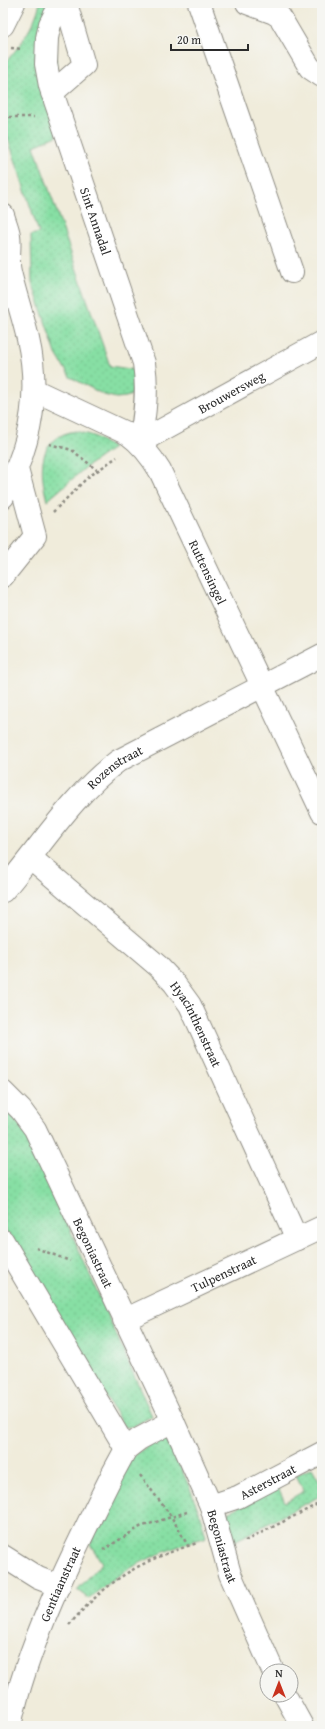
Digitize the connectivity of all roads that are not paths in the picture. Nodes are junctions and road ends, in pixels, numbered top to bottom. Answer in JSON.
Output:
{"nodes":[{"id":1,"x":14,"y":3,"type":"edge"},
{"id":2,"x":61,"y":3,"type":"edge"},
{"id":3,"x":66,"y":3,"type":"edge"},
{"id":4,"x":199,"y":3,"type":"edge"},
{"id":5,"x":247,"y":3,"type":"edge"},
{"id":6,"x":3,"y":25,"type":"edge"},
{"id":7,"x":322,"y":76,"type":"edge"},
{"id":8,"x":52,"y":93,"type":"junction"},
{"id":9,"x":3,"y":215,"type":"edge"},
{"id":10,"x":6,"y":266,"type":"edge"},
{"id":11,"x":292,"y":272,"type":"dead end"},
{"id":12,"x":322,"y":342,"type":"edge"},
{"id":13,"x":34,"y":390,"type":"junction"},
{"id":14,"x":140,"y":442,"type":"junction"},
{"id":15,"x":17,"y":469,"type":"junction"},
{"id":16,"x":3,"y":497,"type":"edge"},
{"id":17,"x":3,"y":576,"type":"edge"},
{"id":18,"x":322,"y":655,"type":"edge"},
{"id":19,"x":262,"y":685,"type":"junction"},
{"id":20,"x":322,"y":812,"type":"edge"},
{"id":21,"x":31,"y":858,"type":"junction"},
{"id":22,"x":3,"y":891,"type":"edge"},
{"id":23,"x":3,"y":1092,"type":"edge"},
{"id":24,"x":322,"y":1227,"type":"edge"},
{"id":25,"x":298,"y":1239,"type":"junction"},
{"id":26,"x":3,"y":1242,"type":"edge"},
{"id":27,"x":124,"y":1320,"type":"junction"},
{"id":28,"x":173,"y":1421,"type":"junction"},
{"id":29,"x":124,"y":1452,"type":"junction"},
{"id":30,"x":322,"y":1453,"type":"edge"},
{"id":31,"x":211,"y":1506,"type":"junction"},
{"id":32,"x":3,"y":1556,"type":"edge"},
{"id":33,"x":60,"y":1586,"type":"junction"},
{"id":34,"x":269,"y":1663,"type":"edge"},
{"id":35,"x":289,"y":1703,"type":"edge"},
{"id":36,"x":10,"y":1726,"type":"edge"},
{"id":37,"x":302,"y":1726,"type":"edge"}],
"edges":[{"from":1,"to":6,"type":"street"},
{"from":2,"to":8,"type":"street","name":"Sint Annadal"},
{"from":3,"to":8,"type":"street"},
{"from":4,"to":11,"type":"street"},
{"from":5,"to":7,"type":"street"},
{"from":8,"to":14,"type":"street","name":"Sint Annadal"},
{"from":9,"to":10,"type":"street"},
{"from":10,"to":13,"type":"street"},
{"from":12,"to":14,"type":"street","name":"Brouwersweg"},
{"from":13,"to":14,"type":"street","name":"Ruttensingel"},
{"from":13,"to":15,"type":"street"},
{"from":14,"to":19,"type":"street","name":"Ruttensingel"},
{"from":15,"to":16,"type":"street"},
{"from":15,"to":17,"type":"street"},
{"from":18,"to":19,"type":"street","name":"Rozenstraat"},
{"from":19,"to":20,"type":"street","name":"Ruttensingel"},
{"from":19,"to":21,"type":"street","name":"Rozenstraat"},
{"from":21,"to":22,"type":"street","name":"Rozenstraat"},
{"from":21,"to":25,"type":"street","name":"Hyacinthenstraat"},
{"from":23,"to":27,"type":"street","name":"Begoniastraat"},
{"from":24,"to":25,"type":"street","name":"Tulpenstraat"},
{"from":25,"to":27,"type":"street","name":"Tulpenstraat"},
{"from":26,"to":29,"type":"street"},
{"from":27,"to":28,"type":"street","name":"Begoniastraat"},
{"from":28,"to":29,"type":"street"},
{"from":28,"to":31,"type":"street","name":"Begoniastraat"},
{"from":29,"to":33,"type":"street","name":"Gentiaanstraat"},
{"from":30,"to":31,"type":"street","name":"Asterstraat"},
{"from":31,"to":34,"type":"street","name":"Begoniastraat"},
{"from":32,"to":33,"type":"street"},
{"from":33,"to":36,"type":"street","name":"Gentiaanstraat"},
{"from":35,"to":37,"type":"street"}]}
